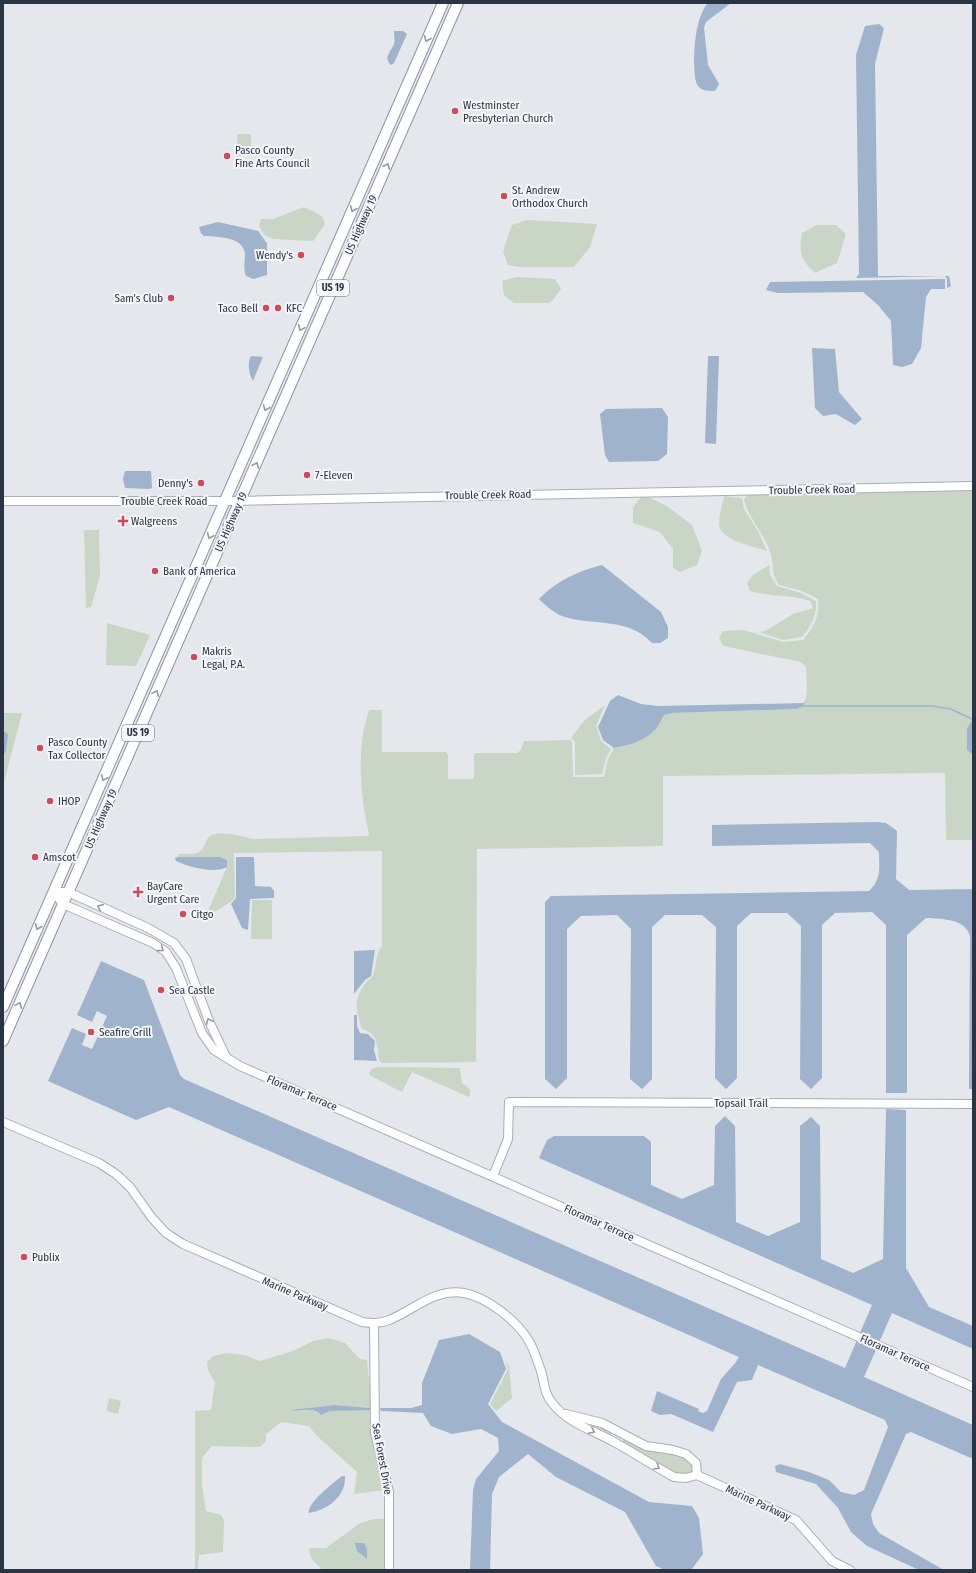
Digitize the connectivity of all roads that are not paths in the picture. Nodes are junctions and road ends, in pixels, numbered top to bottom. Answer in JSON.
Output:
{"nodes":[{"id":1,"x":443,"y":3,"type":"edge"},
{"id":2,"x":458,"y":3,"type":"edge"},
{"id":3,"x":398,"y":108,"type":"junction"},
{"id":4,"x":374,"y":195,"type":"junction"},
{"id":5,"x":327,"y":270,"type":"junction"},
{"id":6,"x":303,"y":357,"type":"junction"},
{"id":7,"x":973,"y":486,"type":"edge"},
{"id":8,"x":226,"y":500,"type":"junction"},
{"id":9,"x":240,"y":500,"type":"junction"},
{"id":10,"x":3,"y":501,"type":"edge"},
{"id":11,"x":167,"y":634,"type":"junction"},
{"id":12,"x":146,"y":716,"type":"junction"},
{"id":13,"x":125,"y":730,"type":"junction"},
{"id":14,"x":106,"y":807,"type":"junction"},
{"id":15,"x":53,"y":892,"type":"junction"},
{"id":16,"x":68,"y":892,"type":"junction"},
{"id":17,"x":63,"y":904,"type":"junction"},
{"id":18,"x":3,"y":1007,"type":"edge"},
{"id":19,"x":3,"y":1041,"type":"edge"},
{"id":20,"x":226,"y":1057,"type":"junction"},
{"id":21,"x":973,"y":1104,"type":"edge"},
{"id":22,"x":3,"y":1122,"type":"edge"},
{"id":23,"x":493,"y":1176,"type":"junction"},
{"id":24,"x":374,"y":1323,"type":"junction"},
{"id":25,"x":973,"y":1387,"type":"edge"},
{"id":26,"x":562,"y":1413,"type":"junction"},
{"id":27,"x":697,"y":1475,"type":"junction"},
{"id":28,"x":389,"y":1570,"type":"edge"},
{"id":29,"x":850,"y":1570,"type":"edge"}],
"edges":[{"from":1,"to":3,"type":"highway","name":"US Highway 19","number":"US 19","one_way":true},
{"from":4,"to":2,"type":"highway","name":"US Highway 19","number":"US 19","one_way":true},
{"from":3,"to":4,"type":"highway"},
{"from":3,"to":5,"type":"highway","name":"US Highway 19","number":"US 19","one_way":true},
{"from":4,"to":6,"type":"highway","name":"US Highway 19","number":"US 19"},
{"from":5,"to":6,"type":"highway"},
{"from":5,"to":8,"type":"highway","name":"US Highway 19","number":"US 19","one_way":true},
{"from":9,"to":6,"type":"highway","name":"US Highway 19","number":"US 19","one_way":true},
{"from":7,"to":9,"type":"street","name":"Trouble Creek Road"},
{"from":8,"to":9,"type":"street","name":"Trouble Creek Road"},
{"from":8,"to":10,"type":"street","name":"Trouble Creek Road"},
{"from":8,"to":11,"type":"highway","name":"US Highway 19","number":"US 19","one_way":true},
{"from":12,"to":9,"type":"highway","name":"US Highway 19","number":"US 19","one_way":true},
{"from":11,"to":12,"type":"highway"},
{"from":11,"to":13,"type":"highway","name":"US Highway 19","number":"US 19"},
{"from":12,"to":14,"type":"highway","name":"US Highway 19","number":"US 19"},
{"from":13,"to":14,"type":"highway"},
{"from":13,"to":15,"type":"highway","name":"US Highway 19","number":"US 19","one_way":true},
{"from":14,"to":16,"type":"highway","name":"US Highway 19","number":"US 19"},
{"from":15,"to":16,"type":"street"},
{"from":15,"to":17,"type":"street","name":"Floramar Terrace"},
{"from":15,"to":18,"type":"highway","name":"US Highway 19","number":"US 19","one_way":true},
{"from":16,"to":17,"type":"highway","name":"US Highway 19","number":"US 19"},
{"from":20,"to":16,"type":"street","one_way":true},
{"from":19,"to":17,"type":"highway","name":"US Highway 19","number":"US 19","one_way":true},
{"from":17,"to":20,"type":"street","name":"Floramar Terrace","one_way":true},
{"from":20,"to":23,"type":"street","name":"Floramar Terrace"},
{"from":21,"to":23,"type":"street","name":"Topsail Trail"},
{"from":22,"to":24,"type":"street","name":"Marine Parkway"},
{"from":23,"to":25,"type":"street","name":"Floramar Terrace"},
{"from":24,"to":26,"type":"street","name":"Marine Parkway"},
{"from":24,"to":28,"type":"street","name":"Sea Forest Drive"},
{"from":26,"to":27,"type":"street","name":"Marine Parkway","one_way":true},
{"from":26,"to":27,"type":"street"},
{"from":27,"to":29,"type":"street","name":"Marine Parkway"}]}
